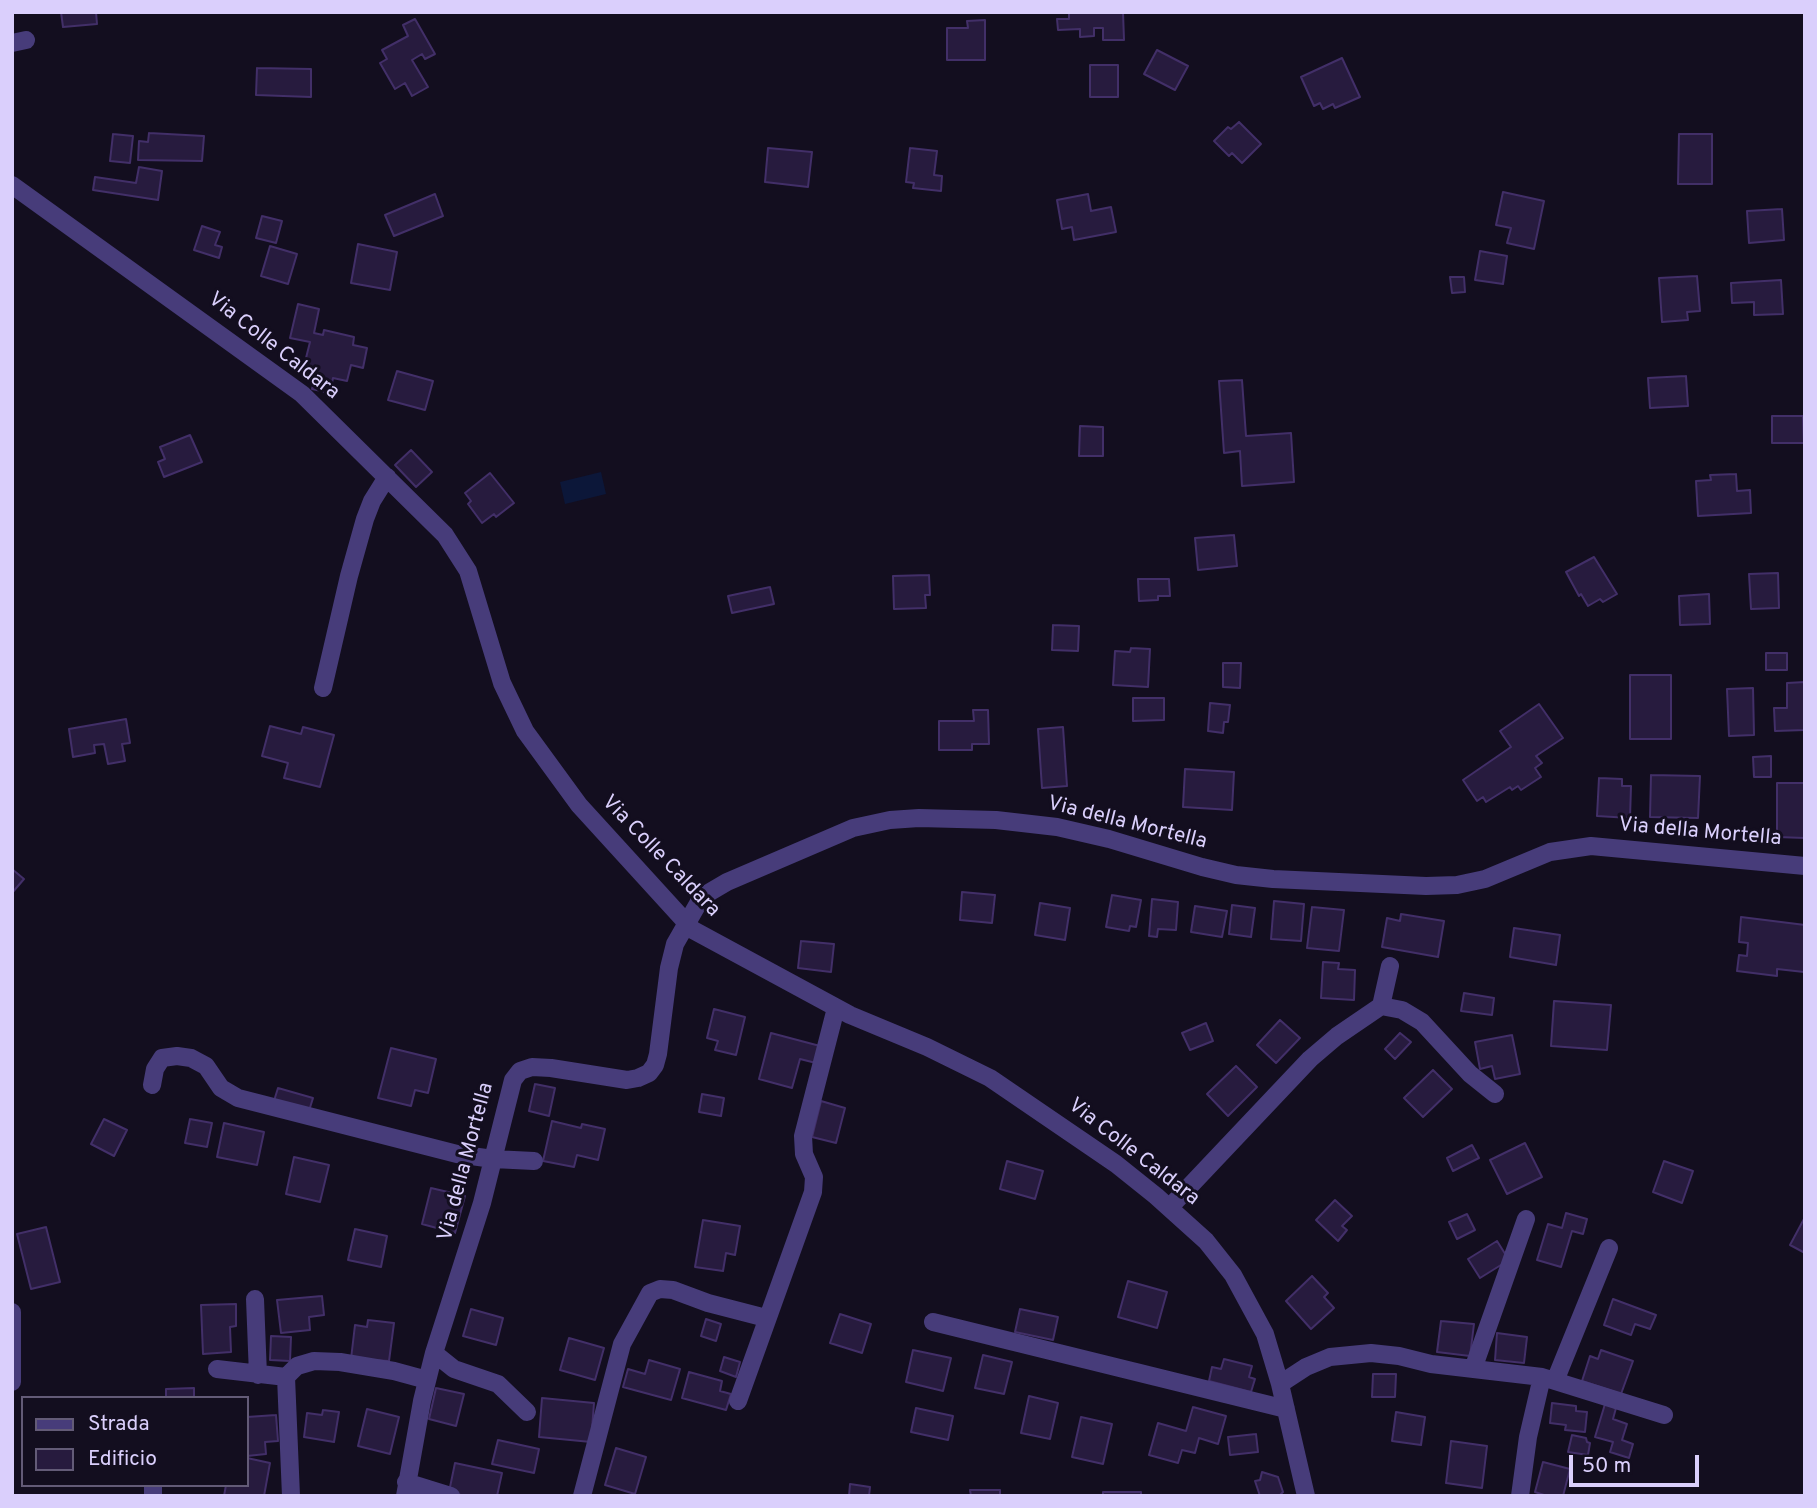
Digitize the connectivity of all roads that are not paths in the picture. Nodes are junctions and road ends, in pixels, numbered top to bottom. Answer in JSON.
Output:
{"nodes":[{"id":1,"x":12,"y":185,"type":"edge"},
{"id":2,"x":387,"y":477,"type":"junction"},
{"id":3,"x":323,"y":688,"type":"dead end"},
{"id":4,"x":1805,"y":866,"type":"edge"},
{"id":5,"x":686,"y":922,"type":"junction"},
{"id":6,"x":1390,"y":966,"type":"dead end"},
{"id":7,"x":1381,"y":1006,"type":"junction"},
{"id":8,"x":836,"y":1008,"type":"junction"},
{"id":9,"x":152,"y":1085,"type":"dead end"},
{"id":10,"x":1495,"y":1094,"type":"dead end"},
{"id":11,"x":493,"y":1159,"type":"junction"},
{"id":12,"x":534,"y":1161,"type":"dead end"},
{"id":13,"x":1170,"y":1207,"type":"junction"},
{"id":14,"x":1526,"y":1219,"type":"dead end"},
{"id":15,"x":1609,"y":1248,"type":"dead end"},
{"id":16,"x":255,"y":1299,"type":"dead end"},
{"id":17,"x":12,"y":1312,"type":"edge"},
{"id":18,"x":766,"y":1318,"type":"junction"},
{"id":19,"x":933,"y":1322,"type":"dead end"},
{"id":20,"x":434,"y":1353,"type":"junction"},
{"id":21,"x":217,"y":1369,"type":"dead end"},
{"id":22,"x":1473,"y":1369,"type":"junction"},
{"id":23,"x":258,"y":1375,"type":"junction"},
{"id":24,"x":286,"y":1377,"type":"junction"},
{"id":25,"x":1548,"y":1379,"type":"junction"},
{"id":26,"x":427,"y":1380,"type":"junction"},
{"id":27,"x":12,"y":1382,"type":"edge"},
{"id":28,"x":1280,"y":1384,"type":"junction"},
{"id":29,"x":738,"y":1401,"type":"dead end"},
{"id":30,"x":1286,"y":1409,"type":"junction"},
{"id":31,"x":527,"y":1412,"type":"dead end"},
{"id":32,"x":1664,"y":1415,"type":"dead end"},
{"id":33,"x":406,"y":1489,"type":"edge"},
{"id":34,"x":291,"y":1496,"type":"edge"},
{"id":35,"x":451,"y":1496,"type":"edge"},
{"id":36,"x":582,"y":1496,"type":"edge"},
{"id":37,"x":1306,"y":1496,"type":"edge"},
{"id":38,"x":1520,"y":1496,"type":"edge"}],
"edges":[{"from":1,"to":2,"type":"street","name":"Via Colle Caldara"},
{"from":2,"to":3,"type":"street"},
{"from":2,"to":5,"type":"street","name":"Via Colle Caldara"},
{"from":4,"to":5,"type":"street","name":"Via della Mortella"},
{"from":5,"to":8,"type":"street","name":"Via Colle Caldara"},
{"from":5,"to":11,"type":"street","name":"Via della Mortella"},
{"from":6,"to":7,"type":"street"},
{"from":7,"to":10,"type":"street"},
{"from":7,"to":13,"type":"street"},
{"from":8,"to":13,"type":"street","name":"Via Colle Caldara"},
{"from":8,"to":18,"type":"street"},
{"from":9,"to":11,"type":"street"},
{"from":11,"to":12,"type":"street"},
{"from":11,"to":20,"type":"street","name":"Via della Mortella"},
{"from":13,"to":28,"type":"street","name":"Via Colle Caldara"},
{"from":14,"to":22,"type":"street"},
{"from":15,"to":25,"type":"street"},
{"from":16,"to":23,"type":"street"},
{"from":17,"to":27,"type":"street"},
{"from":18,"to":29,"type":"street"},
{"from":18,"to":36,"type":"street"},
{"from":19,"to":30,"type":"street"},
{"from":20,"to":26,"type":"street","name":"Via della Mortella"},
{"from":20,"to":31,"type":"street"},
{"from":21,"to":23,"type":"street"},
{"from":22,"to":25,"type":"street"},
{"from":22,"to":28,"type":"street"},
{"from":23,"to":24,"type":"street"},
{"from":24,"to":26,"type":"street"},
{"from":24,"to":34,"type":"street"},
{"from":25,"to":32,"type":"street"},
{"from":25,"to":38,"type":"street"},
{"from":26,"to":33,"type":"street","name":"Via della Mortella"},
{"from":28,"to":30,"type":"street","name":"Via Colle Caldara"},
{"from":30,"to":37,"type":"street","name":"Via Colle Caldara"},
{"from":33,"to":35,"type":"street"}]}
